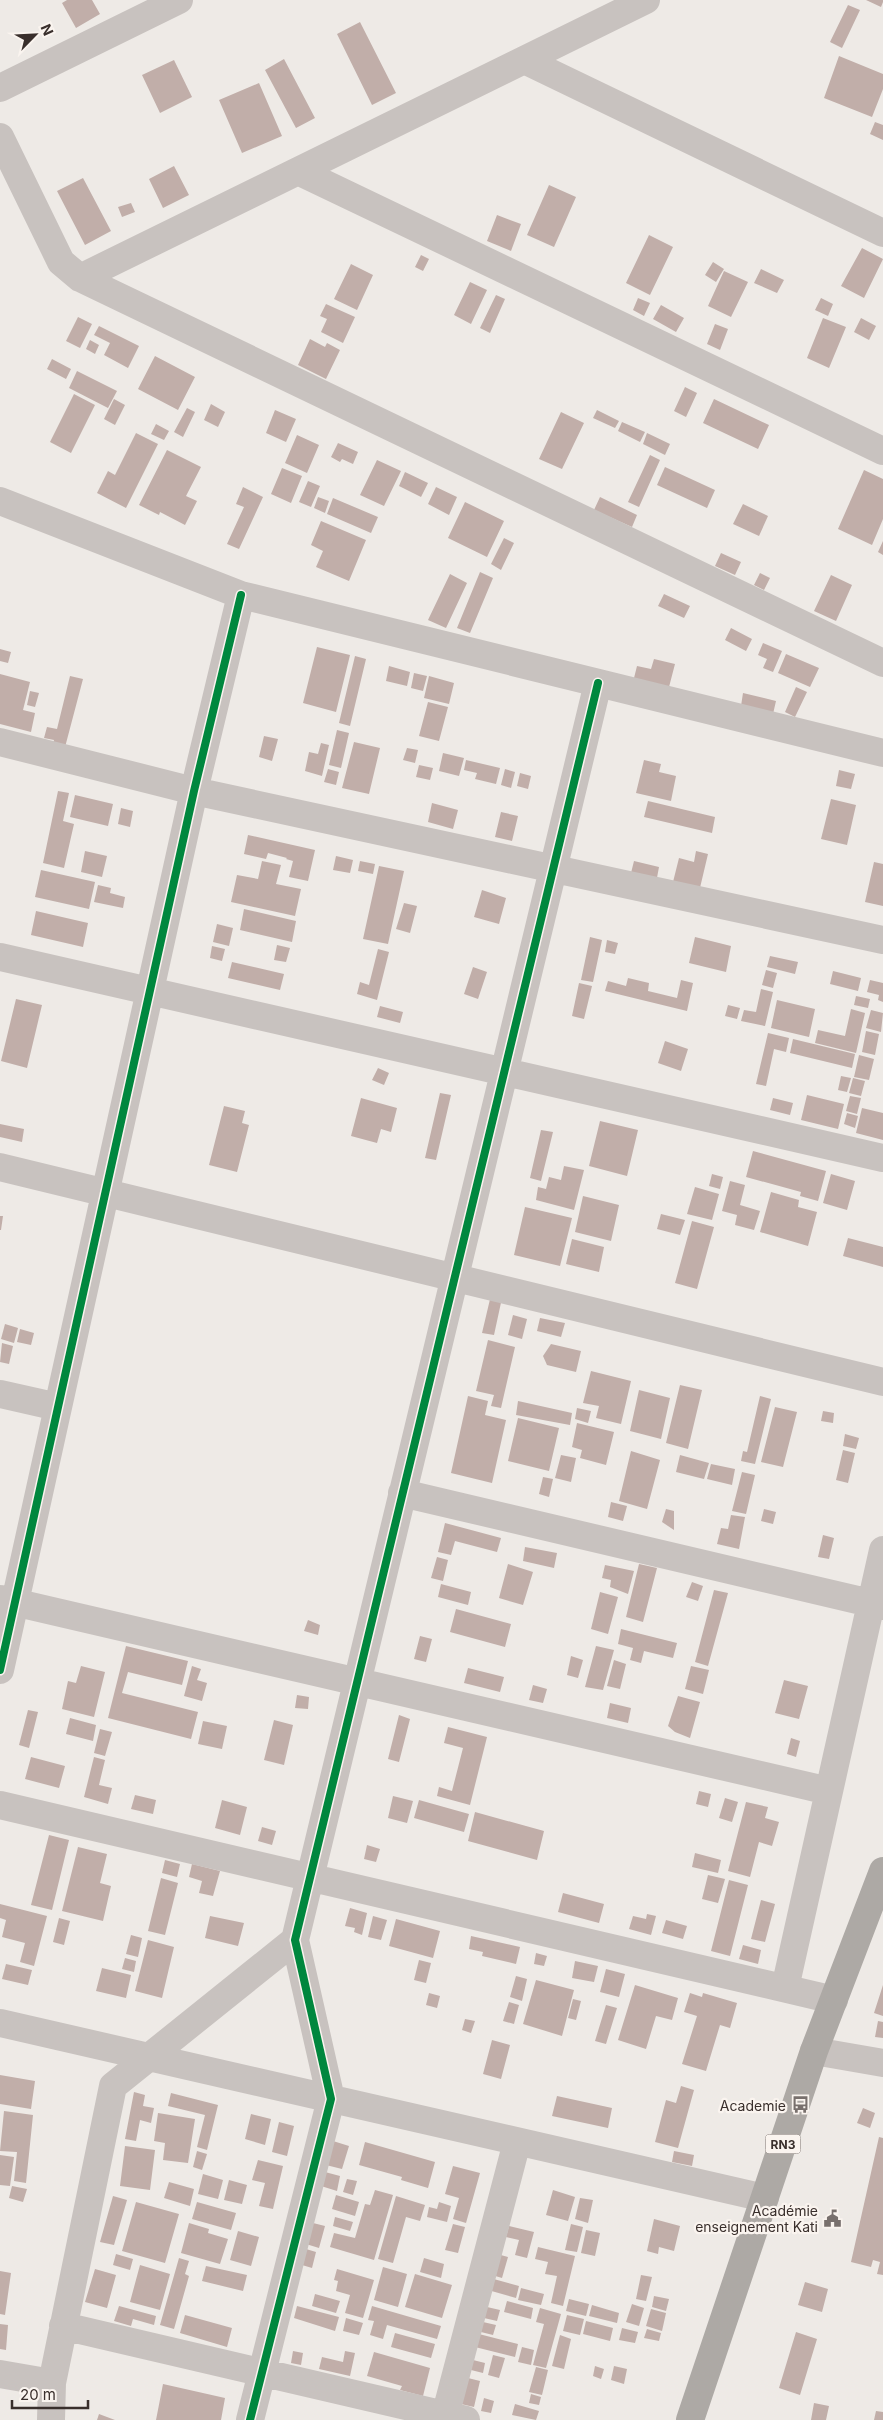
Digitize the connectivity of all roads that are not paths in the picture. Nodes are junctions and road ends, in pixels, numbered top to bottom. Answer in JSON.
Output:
{"nodes":[{"id":1,"x":179,"y":0,"type":"edge"},
{"id":2,"x":646,"y":0,"type":"edge"},
{"id":3,"x":524,"y":60,"type":"junction"},
{"id":4,"x":0,"y":88,"type":"edge"},
{"id":5,"x":0,"y":137,"type":"edge"},
{"id":6,"x":298,"y":170,"type":"junction"},
{"id":7,"x":881,"y":227,"type":"edge"},
{"id":8,"x":80,"y":278,"type":"junction"},
{"id":9,"x":883,"y":451,"type":"edge"},
{"id":10,"x":0,"y":501,"type":"edge"},
{"id":11,"x":241,"y":595,"type":"junction"},
{"id":12,"x":883,"y":663,"type":"edge"},
{"id":13,"x":598,"y":683,"type":"junction"},
{"id":14,"x":0,"y":742,"type":"edge"},
{"id":15,"x":883,"y":753,"type":"edge"},
{"id":16,"x":194,"y":791,"type":"junction"},
{"id":17,"x":553,"y":869,"type":"junction"},
{"id":18,"x":883,"y":940,"type":"edge"},
{"id":19,"x":0,"y":957,"type":"edge"},
{"id":20,"x":150,"y":991,"type":"junction"},
{"id":21,"x":504,"y":1071,"type":"junction"},
{"id":22,"x":883,"y":1158,"type":"edge"},
{"id":23,"x":0,"y":1167,"type":"edge"},
{"id":24,"x":106,"y":1193,"type":"junction"},
{"id":25,"x":455,"y":1278,"type":"junction"},
{"id":26,"x":883,"y":1382,"type":"edge"},
{"id":27,"x":0,"y":1394,"type":"edge"},
{"id":28,"x":58,"y":1407,"type":"junction"},
{"id":29,"x":402,"y":1493,"type":"junction"},
{"id":30,"x":883,"y":1550,"type":"edge"},
{"id":31,"x":8,"y":1601,"type":"edge"},
{"id":32,"x":877,"y":1605,"type":"edge"},
{"id":33,"x":0,"y":1670,"type":"edge"},
{"id":34,"x":357,"y":1682,"type":"junction"},
{"id":35,"x":829,"y":1791,"type":"junction"},
{"id":36,"x":0,"y":1805,"type":"edge"},
{"id":37,"x":883,"y":1871,"type":"edge"},
{"id":38,"x":310,"y":1877,"type":"junction"},
{"id":39,"x":295,"y":1940,"type":"junction"},
{"id":40,"x":784,"y":1988,"type":"junction"},
{"id":41,"x":834,"y":2000,"type":"junction"},
{"id":42,"x":0,"y":2023,"type":"edge"},
{"id":43,"x":814,"y":2051,"type":"junction"},
{"id":44,"x":149,"y":2057,"type":"junction"},
{"id":45,"x":883,"y":2063,"type":"edge"},
{"id":46,"x":331,"y":2099,"type":"junction"},
{"id":47,"x":517,"y":2142,"type":"junction"},
{"id":48,"x":765,"y":2198,"type":"junction"},
{"id":49,"x":63,"y":2326,"type":"junction"},
{"id":50,"x":262,"y":2372,"type":"junction"},
{"id":51,"x":0,"y":2374,"type":"edge"},
{"id":52,"x":52,"y":2383,"type":"junction"},
{"id":53,"x":452,"y":2418,"type":"edge"},
{"id":54,"x":52,"y":2420,"type":"edge"},
{"id":55,"x":250,"y":2420,"type":"edge"},
{"id":56,"x":690,"y":2420,"type":"edge"}],
"edges":[{"from":1,"to":4,"type":"street"},
{"from":2,"to":3,"type":"street"},
{"from":3,"to":6,"type":"street"},
{"from":3,"to":7,"type":"street"},
{"from":5,"to":8,"type":"street"},
{"from":6,"to":8,"type":"street"},
{"from":6,"to":9,"type":"street"},
{"from":8,"to":12,"type":"street"},
{"from":10,"to":11,"type":"street"},
{"from":11,"to":13,"type":"street"},
{"from":11,"to":16,"type":"street"},
{"from":13,"to":15,"type":"street"},
{"from":13,"to":17,"type":"street"},
{"from":14,"to":16,"type":"street"},
{"from":16,"to":17,"type":"street"},
{"from":16,"to":20,"type":"street"},
{"from":17,"to":18,"type":"street"},
{"from":17,"to":21,"type":"street"},
{"from":19,"to":20,"type":"street"},
{"from":20,"to":21,"type":"street"},
{"from":20,"to":24,"type":"street"},
{"from":21,"to":22,"type":"street"},
{"from":21,"to":25,"type":"street"},
{"from":23,"to":24,"type":"street"},
{"from":24,"to":25,"type":"street"},
{"from":24,"to":28,"type":"street"},
{"from":25,"to":26,"type":"street"},
{"from":25,"to":29,"type":"street"},
{"from":27,"to":28,"type":"street"},
{"from":28,"to":31,"type":"street"},
{"from":29,"to":32,"type":"street"},
{"from":29,"to":34,"type":"street"},
{"from":30,"to":32,"type":"street"},
{"from":31,"to":33,"type":"street"},
{"from":31,"to":34,"type":"street"},
{"from":32,"to":35,"type":"street"},
{"from":34,"to":35,"type":"street"},
{"from":34,"to":38,"type":"street"},
{"from":35,"to":40,"type":"street"},
{"from":36,"to":38,"type":"street"},
{"from":37,"to":41,"type":"highway","number":"RN3"},
{"from":38,"to":39,"type":"street"},
{"from":38,"to":40,"type":"street"},
{"from":39,"to":44,"type":"street"},
{"from":39,"to":46,"type":"street"},
{"from":40,"to":41,"type":"street"},
{"from":41,"to":43,"type":"highway","number":"RN3"},
{"from":42,"to":44,"type":"street"},
{"from":43,"to":45,"type":"street"},
{"from":43,"to":48,"type":"highway","number":"RN3"},
{"from":44,"to":46,"type":"street"},
{"from":44,"to":49,"type":"street"},
{"from":46,"to":47,"type":"street"},
{"from":46,"to":50,"type":"street"},
{"from":47,"to":48,"type":"street"},
{"from":47,"to":53,"type":"street"},
{"from":48,"to":56,"type":"highway","number":"RN3"},
{"from":49,"to":50,"type":"street"},
{"from":49,"to":52,"type":"street"},
{"from":50,"to":53,"type":"street"},
{"from":50,"to":55,"type":"street"},
{"from":51,"to":52,"type":"street"},
{"from":52,"to":54,"type":"street"}]}
